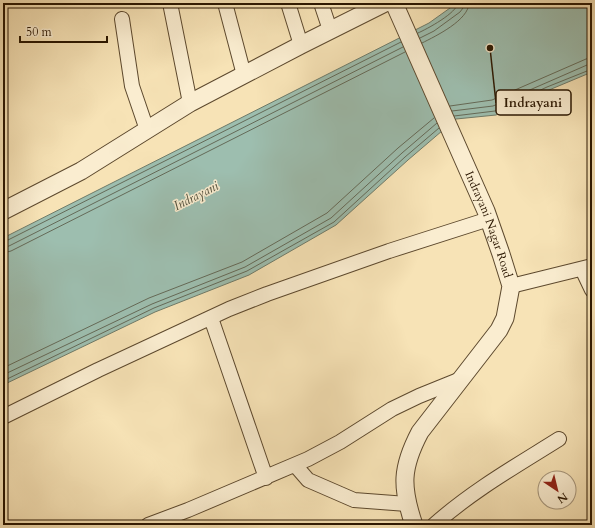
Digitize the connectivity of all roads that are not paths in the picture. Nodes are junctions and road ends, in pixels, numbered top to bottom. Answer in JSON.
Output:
{"nodes":[{"id":1,"x":170,"y":3,"type":"edge"},
{"id":2,"x":225,"y":3,"type":"edge"},
{"id":3,"x":288,"y":3,"type":"edge"},
{"id":4,"x":321,"y":3,"type":"edge"},
{"id":5,"x":388,"y":6,"type":"edge"},
{"id":6,"x":122,"y":19,"type":"dead end"},
{"id":7,"x":330,"y":30,"type":"junction"},
{"id":8,"x":301,"y":44,"type":"junction"},
{"id":9,"x":244,"y":75,"type":"junction"},
{"id":10,"x":190,"y":103,"type":"junction"},
{"id":11,"x":147,"y":130,"type":"junction"},
{"id":12,"x":3,"y":212,"type":"edge"},
{"id":13,"x":487,"y":215,"type":"junction"},
{"id":14,"x":587,"y":268,"type":"edge"},
{"id":15,"x":511,"y":286,"type":"junction"},
{"id":16,"x":592,"y":290,"type":"edge"},
{"id":17,"x":211,"y":318,"type":"junction"},
{"id":18,"x":461,"y":379,"type":"junction"},
{"id":19,"x":3,"y":417,"type":"edge"},
{"id":20,"x":560,"y":439,"type":"dead end"},
{"id":21,"x":295,"y":465,"type":"junction"},
{"id":22,"x":266,"y":478,"type":"junction"},
{"id":23,"x":407,"y":504,"type":"junction"},
{"id":24,"x":151,"y":524,"type":"edge"},
{"id":25,"x":414,"y":525,"type":"edge"},
{"id":26,"x":434,"y":525,"type":"edge"}],
"edges":[{"from":1,"to":10,"type":"street"},
{"from":2,"to":9,"type":"street"},
{"from":3,"to":8,"type":"street"},
{"from":4,"to":7,"type":"street"},
{"from":5,"to":7,"type":"street"},
{"from":5,"to":13,"type":"street","name":"Indrayani Nagar Road"},
{"from":6,"to":11,"type":"street"},
{"from":7,"to":8,"type":"street"},
{"from":8,"to":9,"type":"street"},
{"from":9,"to":10,"type":"street"},
{"from":10,"to":11,"type":"street"},
{"from":11,"to":12,"type":"street"},
{"from":13,"to":15,"type":"street","name":"Indrayani Nagar Road"},
{"from":13,"to":17,"type":"street"},
{"from":14,"to":15,"type":"street"},
{"from":14,"to":16,"type":"street"},
{"from":15,"to":18,"type":"street","name":"Indrayani Nagar Road"},
{"from":17,"to":19,"type":"street"},
{"from":17,"to":22,"type":"street"},
{"from":18,"to":21,"type":"street"},
{"from":18,"to":23,"type":"street","name":"Indrayani Nagar Road"},
{"from":20,"to":26,"type":"street"},
{"from":21,"to":22,"type":"street"},
{"from":21,"to":23,"type":"street"},
{"from":22,"to":24,"type":"street"},
{"from":23,"to":25,"type":"street","name":"Indrayani Nagar Road"}]}
